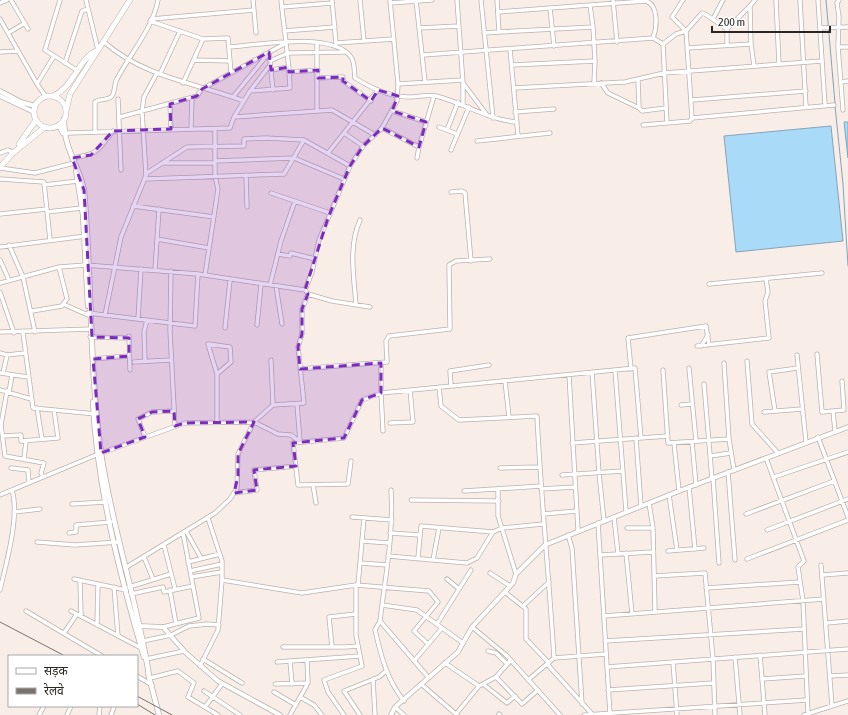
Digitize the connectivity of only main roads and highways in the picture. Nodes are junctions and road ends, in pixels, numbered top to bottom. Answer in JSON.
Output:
{"nodes":[{"id":1,"x":130,"y":0,"type":"edge"},
{"id":2,"x":98,"y":50,"type":"junction"},
{"id":3,"x":53,"y":96,"type":"junction"},
{"id":4,"x":66,"y":111,"type":"junction"},
{"id":5,"x":64,"y":119,"type":"junction"},
{"id":6,"x":36,"y":120,"type":"junction"},
{"id":7,"x":59,"y":125,"type":"junction"},
{"id":8,"x":45,"y":126,"type":"junction"},
{"id":9,"x":64,"y":135,"type":"junction"},
{"id":10,"x":13,"y":153,"type":"junction"},
{"id":11,"x":0,"y":168,"type":"edge"},
{"id":12,"x":76,"y":169,"type":"junction"},
{"id":13,"x":86,"y":236,"type":"junction"},
{"id":14,"x":91,"y":337,"type":"junction"},
{"id":15,"x":95,"y":414,"type":"junction"},
{"id":16,"x":99,"y":454,"type":"junction"},
{"id":17,"x":117,"y":543,"type":"junction"},
{"id":18,"x":128,"y":588,"type":"junction"},
{"id":19,"x":137,"y":626,"type":"junction"},
{"id":20,"x":149,"y":676,"type":"junction"},
{"id":21,"x":159,"y":715,"type":"edge"}],
"edges":[{"from":1,"to":2,"type":"main road"},
{"from":2,"to":3,"type":"main road"},
{"from":2,"to":4,"type":"main road"},
{"from":3,"to":4,"type":"main road"},
{"from":3,"to":6,"type":"main road"},
{"from":4,"to":5,"type":"main road"},
{"from":5,"to":7,"type":"main road"},
{"from":5,"to":9,"type":"main road"},
{"from":6,"to":8,"type":"main road"},
{"from":6,"to":10,"type":"main road"},
{"from":7,"to":8,"type":"main road"},
{"from":7,"to":9,"type":"main road"},
{"from":8,"to":10,"type":"main road"},
{"from":9,"to":12,"type":"main road"},
{"from":10,"to":11,"type":"main road"},
{"from":12,"to":13,"type":"main road"},
{"from":12,"to":13,"type":"main road"},
{"from":13,"to":14,"type":"main road"},
{"from":14,"to":15,"type":"main road"},
{"from":14,"to":15,"type":"main road"},
{"from":15,"to":16,"type":"main road"},
{"from":16,"to":17,"type":"main road"},
{"from":16,"to":17,"type":"main road"},
{"from":17,"to":18,"type":"main road"},
{"from":18,"to":19,"type":"main road"},
{"from":18,"to":19,"type":"main road"},
{"from":19,"to":20,"type":"main road"},
{"from":19,"to":20,"type":"main road"},
{"from":20,"to":21,"type":"main road"}]}
